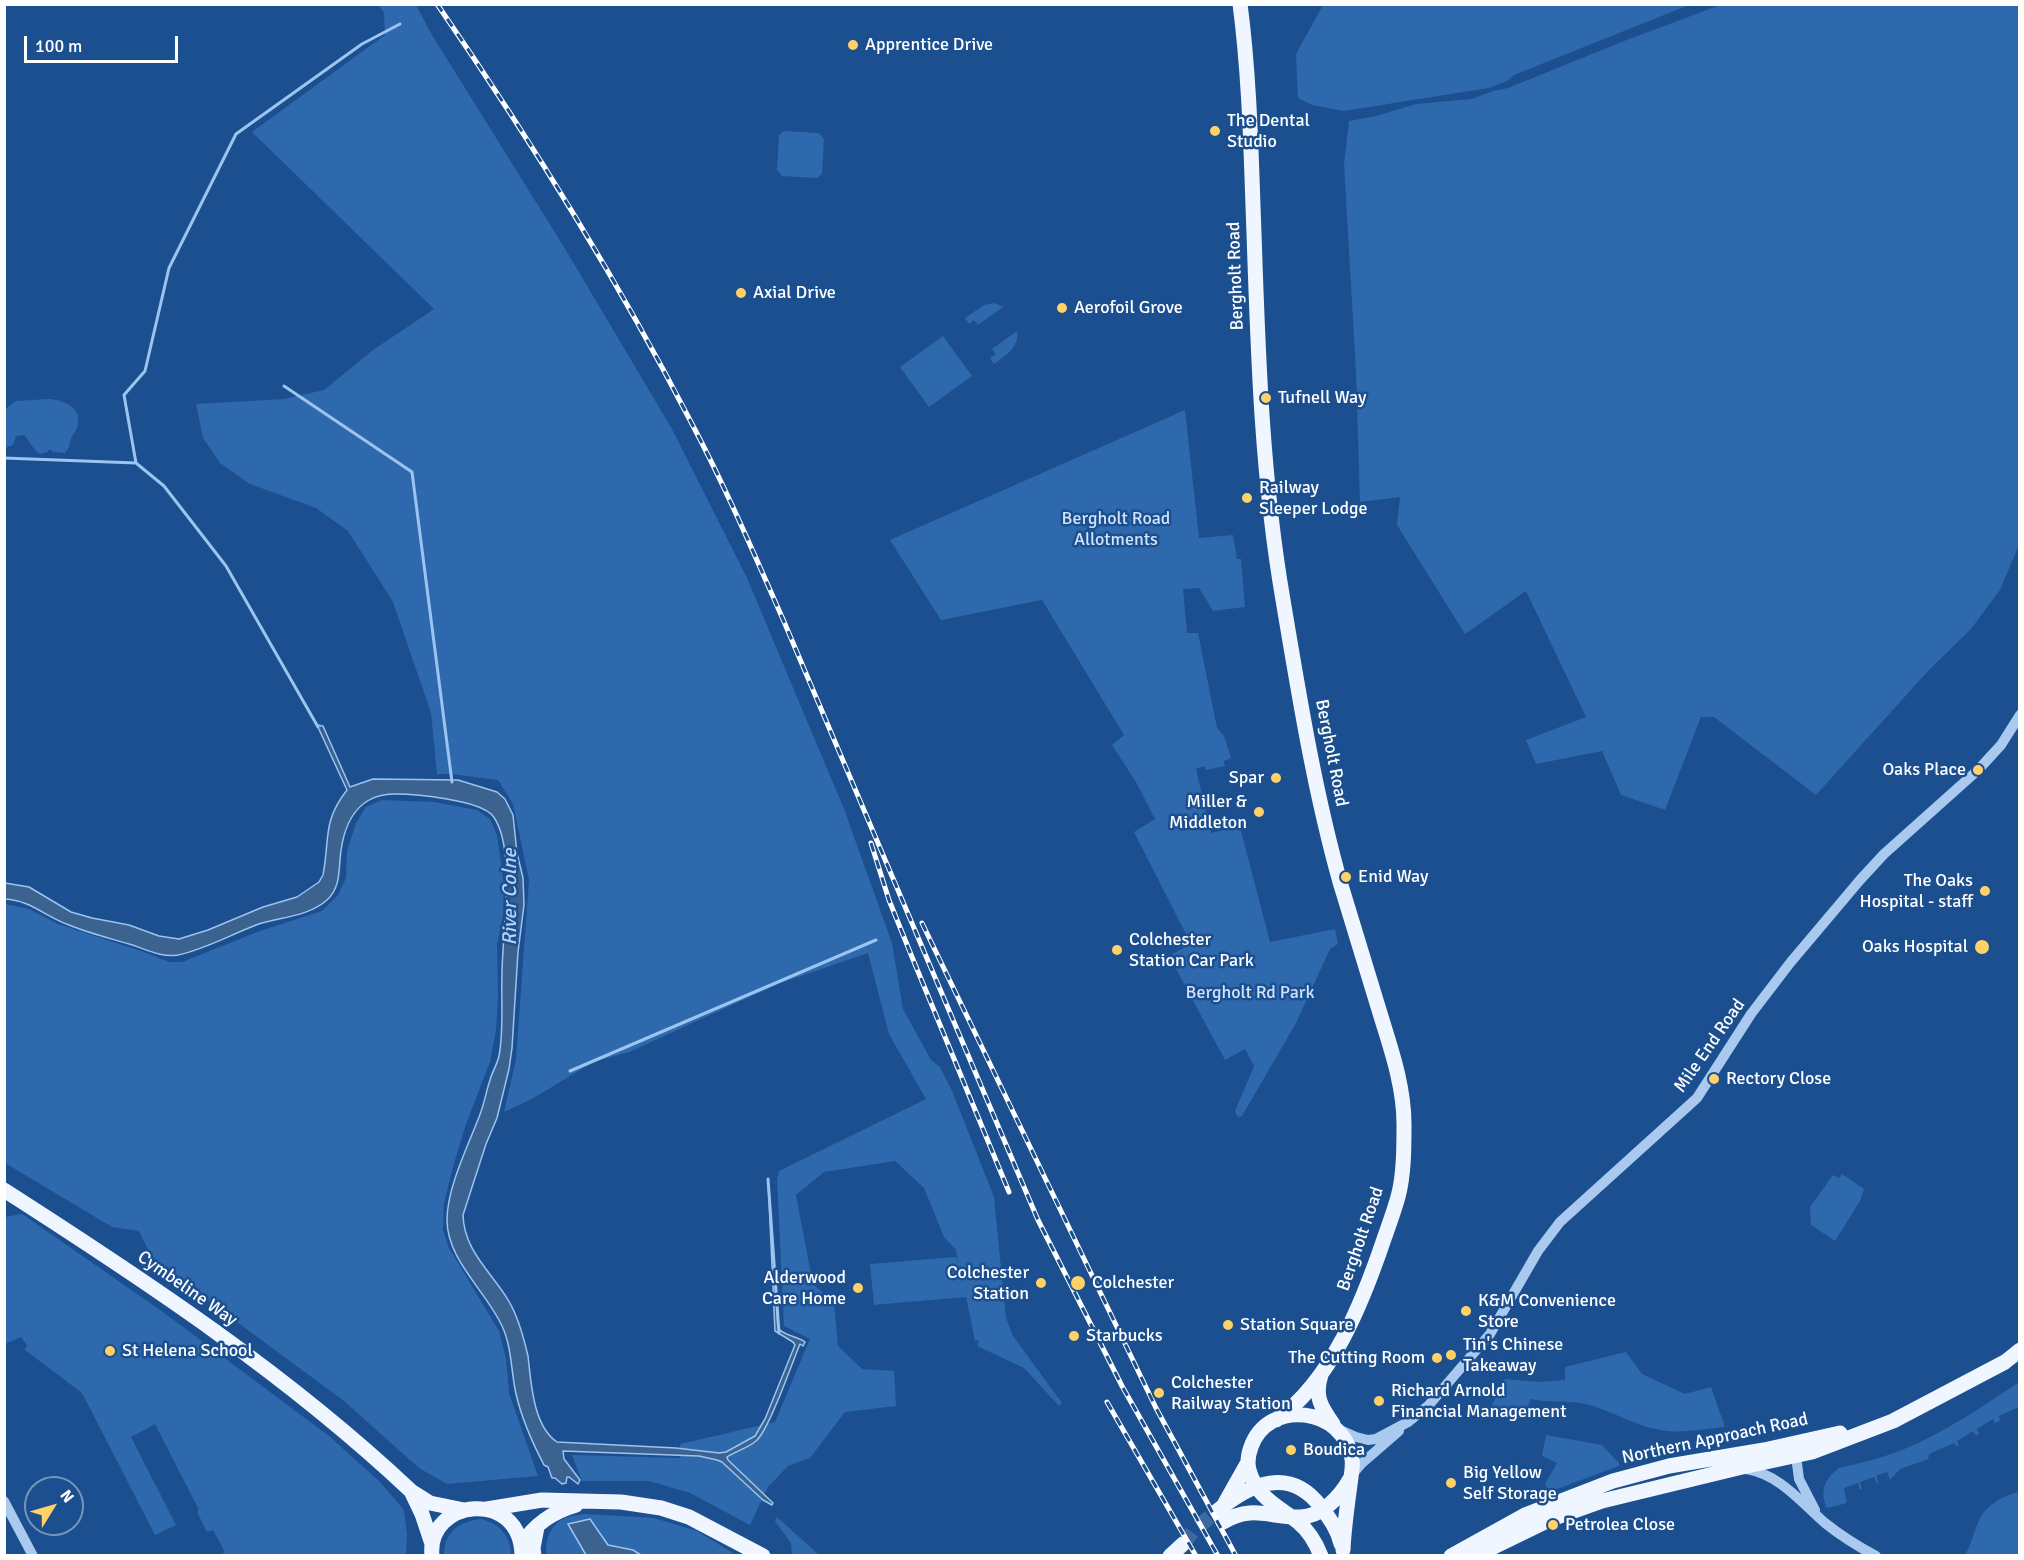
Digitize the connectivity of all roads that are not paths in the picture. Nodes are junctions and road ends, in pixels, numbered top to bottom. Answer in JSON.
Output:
{"nodes":[{"id":1,"x":1240,"y":4,"type":"edge"},
{"id":2,"x":2019,"y":715,"type":"edge"},
{"id":3,"x":4,"y":1190,"type":"edge"},
{"id":4,"x":2019,"y":1350,"type":"edge"},
{"id":5,"x":1323,"y":1370,"type":"junction"},
{"id":6,"x":1276,"y":1420,"type":"junction"},
{"id":7,"x":1893,"y":1421,"type":"junction"},
{"id":8,"x":1407,"y":1422,"type":"junction"},
{"id":9,"x":1335,"y":1427,"type":"junction"},
{"id":10,"x":1777,"y":1453,"type":"junction"},
{"id":11,"x":1796,"y":1456,"type":"junction"},
{"id":12,"x":1738,"y":1468,"type":"junction"},
{"id":13,"x":1251,"y":1476,"type":"junction"},
{"id":14,"x":1351,"y":1476,"type":"junction"},
{"id":15,"x":1780,"y":1482,"type":"junction"},
{"id":16,"x":411,"y":1491,"type":"junction"},
{"id":17,"x":4,"y":1501,"type":"edge"},
{"id":18,"x":584,"y":1502,"type":"junction"},
{"id":19,"x":487,"y":1509,"type":"junction"},
{"id":20,"x":1322,"y":1509,"type":"junction"},
{"id":21,"x":464,"y":1510,"type":"junction"},
{"id":22,"x":1221,"y":1514,"type":"junction"},
{"id":23,"x":1290,"y":1516,"type":"junction"},
{"id":24,"x":1818,"y":1516,"type":"junction"},
{"id":25,"x":538,"y":1524,"type":"junction"},
{"id":26,"x":432,"y":1550,"type":"edge"},
{"id":27,"x":1185,"y":1551,"type":"tunnel mouth"},
{"id":28,"x":521,"y":1553,"type":"edge"},
{"id":29,"x":1343,"y":1553,"type":"edge"},
{"id":30,"x":33,"y":1556,"type":"edge"},
{"id":31,"x":534,"y":1556,"type":"edge"},
{"id":32,"x":763,"y":1556,"type":"edge"},
{"id":33,"x":1170,"y":1556,"type":"edge"},
{"id":34,"x":1321,"y":1556,"type":"edge"},
{"id":35,"x":1451,"y":1556,"type":"edge"},
{"id":36,"x":1475,"y":1556,"type":"edge"},
{"id":37,"x":1876,"y":1556,"type":"edge"}],
"edges":[{"from":1,"to":5,"type":"main road","name":"Bergholt Road"},
{"from":2,"to":8,"type":"street","name":"Mile End Road"},
{"from":3,"to":16,"type":"main road","name":"Cymbeline Way"},
{"from":4,"to":7,"type":"main road","name":"Northern Approach Road"},
{"from":5,"to":6,"type":"main road","name":"Bergholt Road"},
{"from":5,"to":9,"type":"main road","name":"Bergholt Road"},
{"from":6,"to":9,"type":"main road"},
{"from":6,"to":13,"type":"main road","name":"Bergholt Road"},
{"from":7,"to":10,"type":"main road","name":"Northern Approach Road"},
{"from":7,"to":11,"type":"main road","name":"Northern Approach Road"},
{"from":8,"to":9,"type":"street","name":"Mile End Road"},
{"from":8,"to":14,"type":"street","name":"Mile End Road"},
{"from":9,"to":14,"type":"main road","name":"Bergholt Road"},
{"from":10,"to":11,"type":"main road","name":"Northern Approach Road"},
{"from":10,"to":12,"type":"main road","name":"Northern Approach Road"},
{"from":10,"to":15,"type":"street"},
{"from":10,"to":35,"type":"main road","name":"Northern Approach Road"},
{"from":11,"to":24,"type":"street"},
{"from":12,"to":15,"type":"street"},
{"from":12,"to":36,"type":"main road","name":"Northern Approach Road"},
{"from":13,"to":20,"type":"main road"},
{"from":13,"to":22,"type":"main road"},
{"from":13,"to":22,"type":"main road","name":"Bergholt Road"},
{"from":13,"to":23,"type":"main road"},
{"from":14,"to":20,"type":"main road"},
{"from":14,"to":29,"type":"main road","name":"Bergholt Road"},
{"from":15,"to":24,"type":"street"},
{"from":16,"to":21,"type":"main road"},
{"from":16,"to":26,"type":"main road"},
{"from":17,"to":30,"type":"street"},
{"from":18,"to":19,"type":"main road"},
{"from":18,"to":25,"type":"main road"},
{"from":18,"to":32,"type":"main road"},
{"from":19,"to":21,"type":"main road"},
{"from":19,"to":28,"type":"main road"},
{"from":20,"to":23,"type":"main road"},
{"from":20,"to":29,"type":"main road"},
{"from":21,"to":26,"type":"main road"},
{"from":22,"to":23,"type":"main road"},
{"from":23,"to":34,"type":"main road"},
{"from":24,"to":37,"type":"street"},
{"from":25,"to":28,"type":"main road"},
{"from":25,"to":31,"type":"main road"},
{"from":27,"to":33,"type":"main road"}]}
